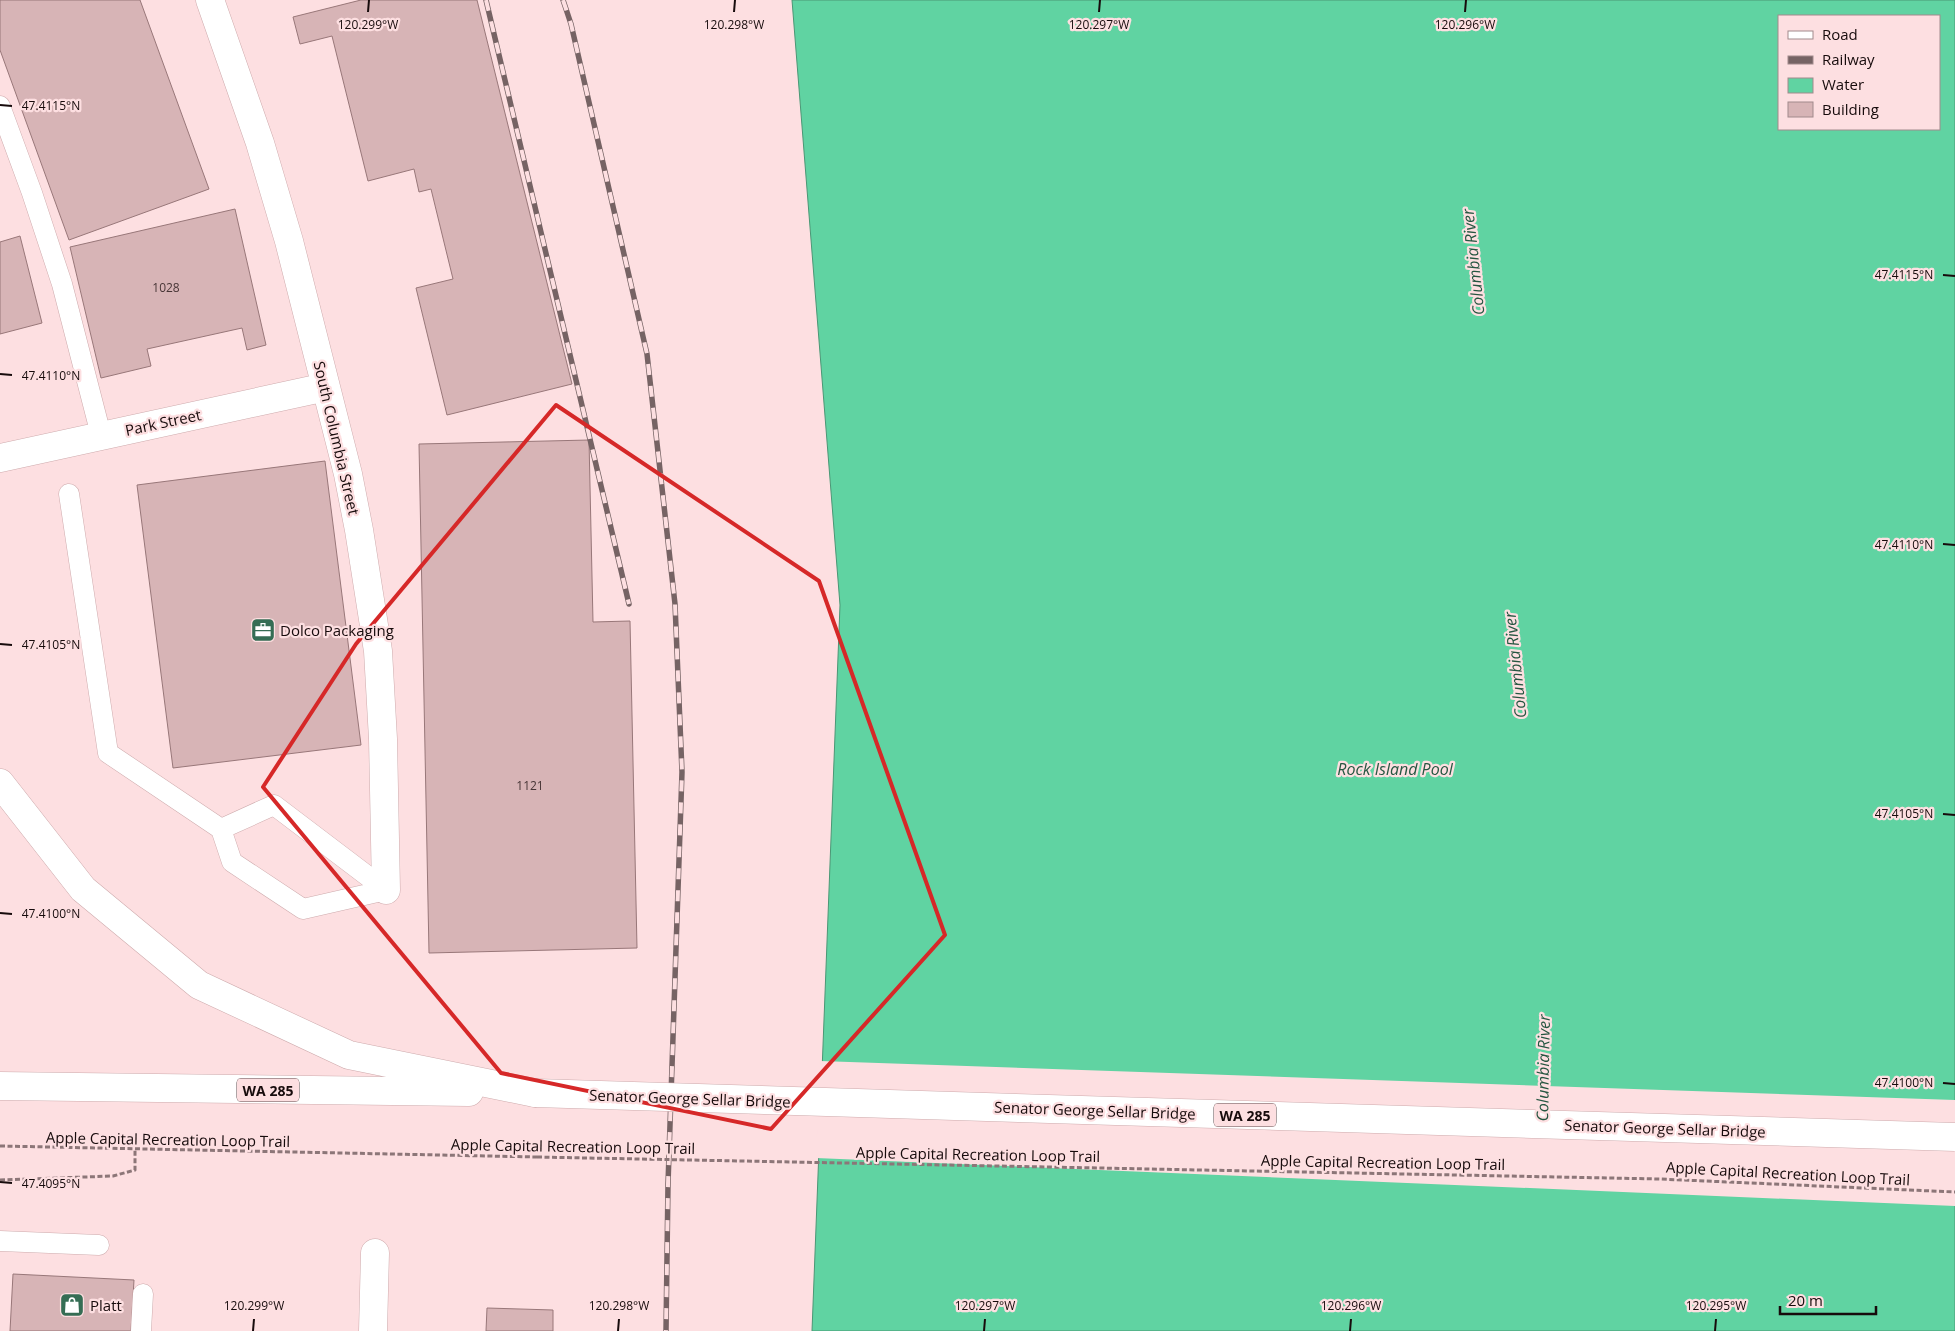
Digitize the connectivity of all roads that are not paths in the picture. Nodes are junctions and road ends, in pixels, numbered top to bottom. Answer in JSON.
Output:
{"nodes":[{"id":1,"x":210,"y":0,"type":"edge"},
{"id":2,"x":0,"y":106,"type":"edge"},
{"id":3,"x":326,"y":387,"type":"junction"},
{"id":4,"x":101,"y":435,"type":"junction"},
{"id":5,"x":0,"y":458,"type":"edge"},
{"id":6,"x":69,"y":494,"type":"dead end"},
{"id":7,"x":0,"y":783,"type":"edge"},
{"id":8,"x":221,"y":829,"type":"junction"},
{"id":9,"x":386,"y":890,"type":"junction"},
{"id":10,"x":0,"y":1086,"type":"edge"},
{"id":11,"x":535,"y":1093,"type":"junction"},
{"id":12,"x":1955,"y":1138,"type":"edge"},
{"id":13,"x":0,"y":1241,"type":"edge"},
{"id":14,"x":99,"y":1245,"type":"dead end"},
{"id":15,"x":375,"y":1253,"type":"dead end"},
{"id":16,"x":143,"y":1294,"type":"dead end"},
{"id":17,"x":141,"y":1331,"type":"edge"},
{"id":18,"x":372,"y":1331,"type":"edge"}],
"edges":[{"from":1,"to":3,"type":"main road","name":"South Columbia Street"},
{"from":2,"to":4,"type":"lane"},
{"from":3,"to":4,"type":"main road","name":"Park Street"},
{"from":3,"to":9,"type":"main road","name":"South Columbia Street"},
{"from":4,"to":5,"type":"main road","name":"Park Street"},
{"from":6,"to":8,"type":"lane"},
{"from":7,"to":11,"type":"main road"},
{"from":8,"to":9,"type":"lane"},
{"from":8,"to":9,"type":"lane"},
{"from":10,"to":11,"type":"main road","number":"WA 285"},
{"from":11,"to":12,"type":"main road","name":"Senator George Sellar Bridge","number":"WA 285","bridge":true},
{"from":13,"to":14,"type":"lane"},
{"from":15,"to":18,"type":"main road"},
{"from":16,"to":17,"type":"lane"}]}
